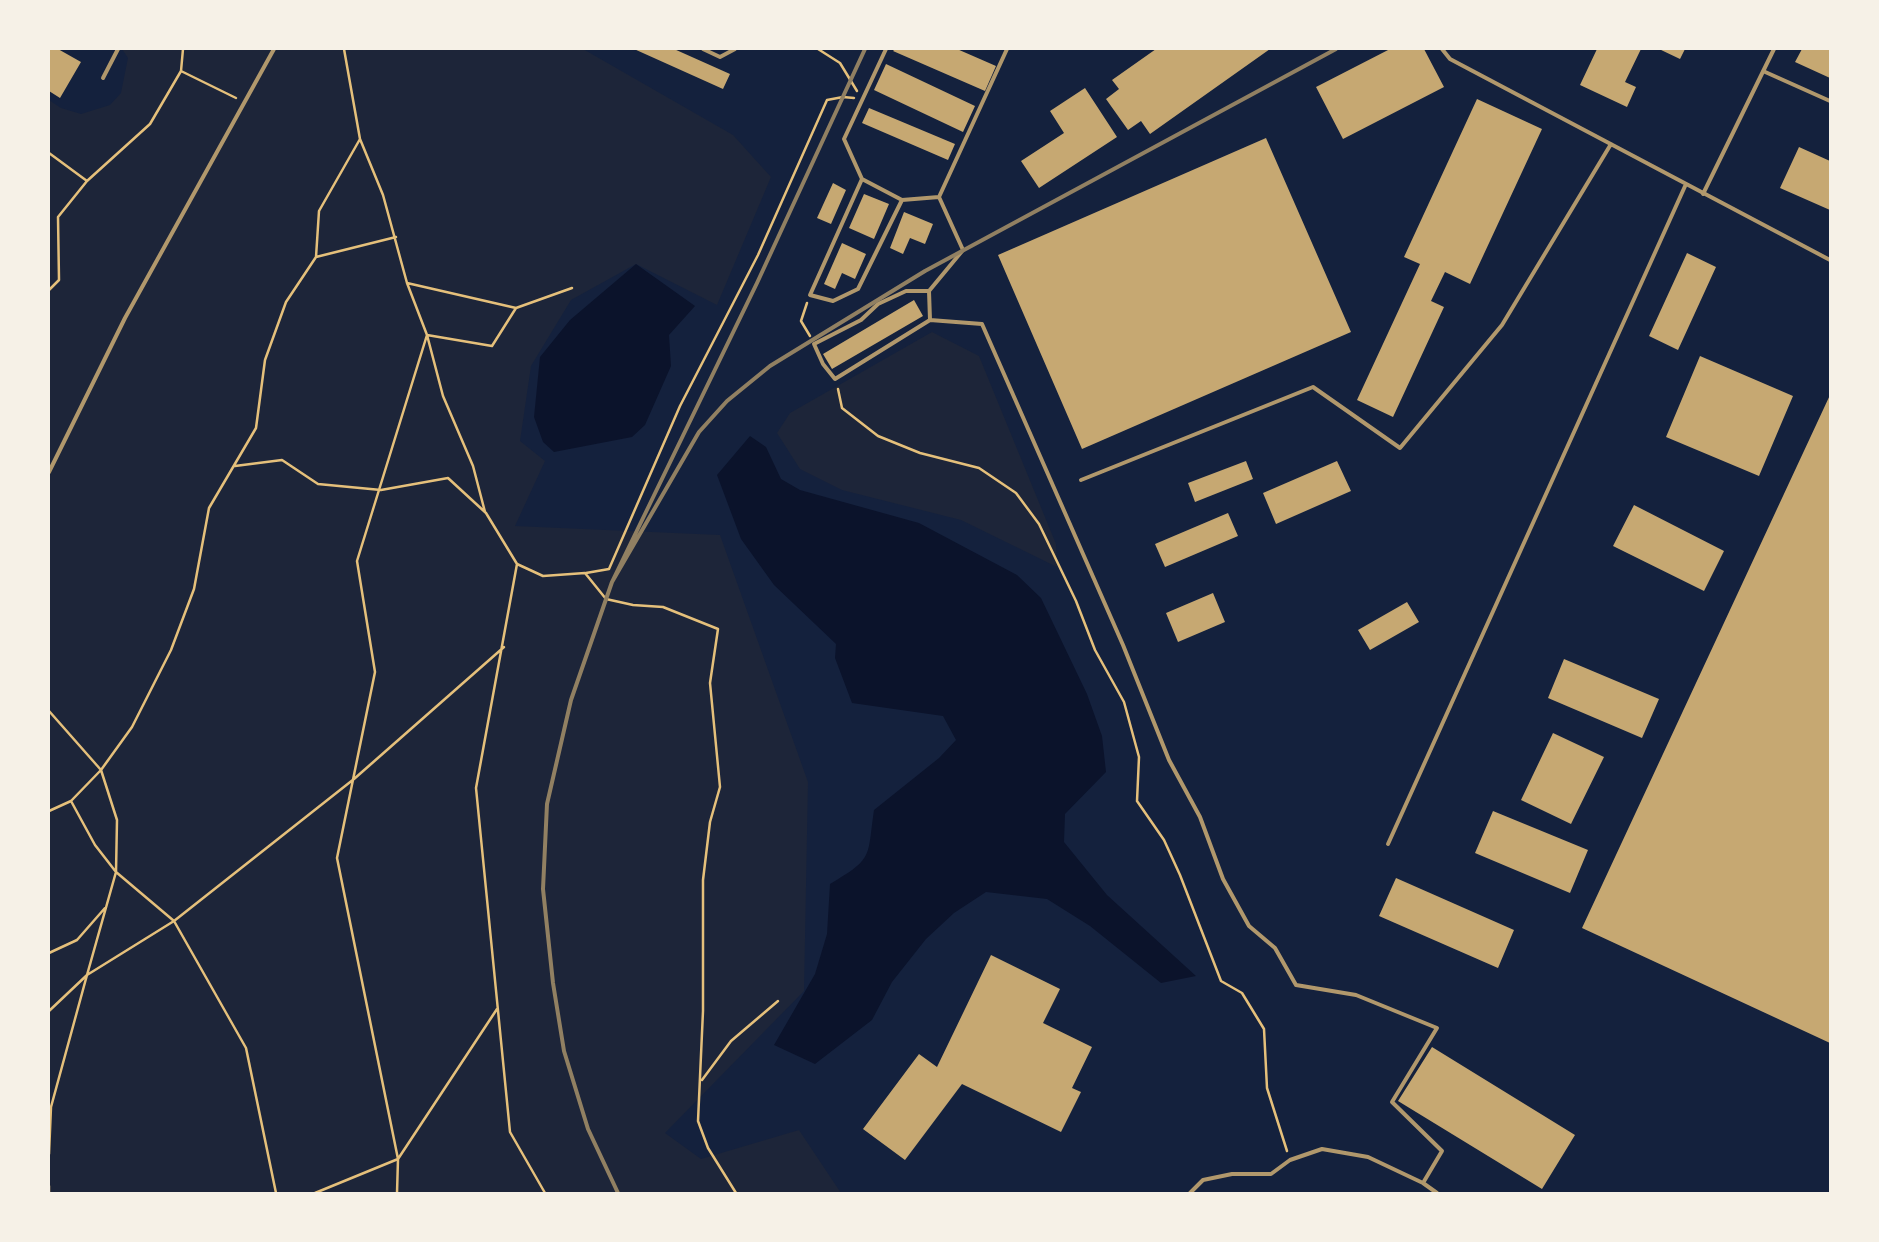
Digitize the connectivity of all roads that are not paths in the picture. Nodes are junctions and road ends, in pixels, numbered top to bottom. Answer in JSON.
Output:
{"nodes":[{"id":1,"x":118,"y":49,"type":"edge"},
{"id":2,"x":274,"y":49,"type":"edge"},
{"id":3,"x":703,"y":49,"type":"edge"},
{"id":4,"x":735,"y":49,"type":"edge"},
{"id":5,"x":886,"y":49,"type":"edge"},
{"id":6,"x":1007,"y":49,"type":"edge"},
{"id":7,"x":1442,"y":49,"type":"edge"},
{"id":8,"x":1774,"y":49,"type":"edge"},
{"id":9,"x":1763,"y":71,"type":"junction"},
{"id":10,"x":103,"y":78,"type":"dead end"},
{"id":11,"x":1830,"y":101,"type":"edge"},
{"id":12,"x":1611,"y":144,"type":"junction"},
{"id":13,"x":862,"y":179,"type":"junction"},
{"id":14,"x":1686,"y":184,"type":"junction"},
{"id":15,"x":1704,"y":194,"type":"junction"},
{"id":16,"x":939,"y":196,"type":"junction"},
{"id":17,"x":902,"y":200,"type":"junction"},
{"id":18,"x":1830,"y":260,"type":"edge"},
{"id":19,"x":928,"y":291,"type":"junction"},
{"id":20,"x":930,"y":320,"type":"junction"},
{"id":21,"x":49,"y":472,"type":"edge"},
{"id":22,"x":1082,"y":480,"type":"dead end"},
{"id":23,"x":1388,"y":844,"type":"dead end"},
{"id":24,"x":1423,"y":1183,"type":"junction"},
{"id":25,"x":1190,"y":1193,"type":"edge"},
{"id":26,"x":1437,"y":1193,"type":"edge"}],
"edges":[{"from":1,"to":10,"type":"lane"},
{"from":2,"to":21,"type":"lane"},
{"from":3,"to":4,"type":"lane"},
{"from":5,"to":13,"type":"lane"},
{"from":6,"to":16,"type":"lane"},
{"from":7,"to":12,"type":"lane"},
{"from":8,"to":9,"type":"lane"},
{"from":9,"to":11,"type":"lane"},
{"from":9,"to":15,"type":"lane"},
{"from":12,"to":14,"type":"lane"},
{"from":12,"to":22,"type":"lane"},
{"from":13,"to":17,"type":"lane"},
{"from":13,"to":17,"type":"lane"},
{"from":14,"to":15,"type":"lane"},
{"from":14,"to":23,"type":"lane"},
{"from":15,"to":18,"type":"lane"},
{"from":16,"to":17,"type":"lane"},
{"from":16,"to":19,"type":"lane"},
{"from":19,"to":20,"type":"lane"},
{"from":19,"to":20,"type":"lane"},
{"from":20,"to":24,"type":"lane"},
{"from":24,"to":25,"type":"lane"},
{"from":24,"to":26,"type":"lane"}]}
